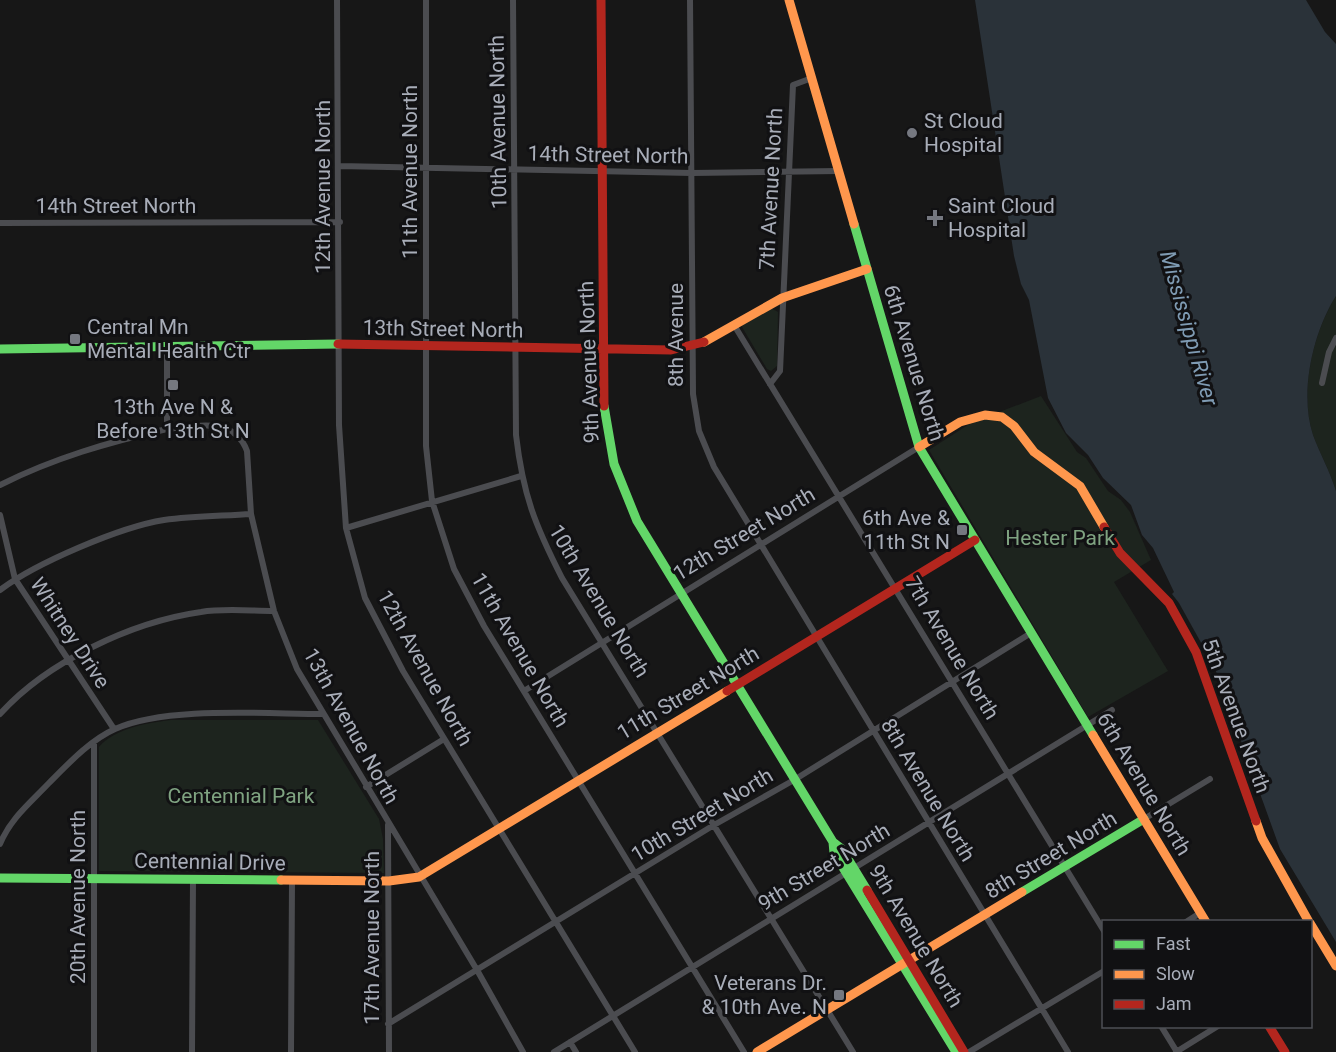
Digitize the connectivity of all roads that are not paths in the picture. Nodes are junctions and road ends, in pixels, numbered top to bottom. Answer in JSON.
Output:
{"nodes":[{"id":1,"x":337,"y":0,"type":"edge"},
{"id":2,"x":426,"y":0,"type":"edge"},
{"id":3,"x":513,"y":0,"type":"edge"},
{"id":4,"x":601,"y":0,"type":"edge"},
{"id":5,"x":690,"y":0,"type":"edge"},
{"id":6,"x":789,"y":0,"type":"edge"},
{"id":7,"x":812,"y":78,"type":"junction"},
{"id":8,"x":339,"y":166,"type":"junction"},
{"id":9,"x":427,"y":167,"type":"junction"},
{"id":10,"x":514,"y":169,"type":"junction"},
{"id":11,"x":603,"y":171,"type":"junction"},
{"id":12,"x":839,"y":171,"type":"junction"},
{"id":13,"x":789,"y":172,"type":"junction"},
{"id":14,"x":692,"y":173,"type":"junction"},
{"id":15,"x":340,"y":222,"type":"junction"},
{"id":16,"x":0,"y":223,"type":"edge"},
{"id":17,"x":867,"y":269,"type":"junction"},
{"id":18,"x":782,"y":298,"type":"junction"},
{"id":19,"x":734,"y":325,"type":"junction"},
{"id":20,"x":1336,"y":338,"type":"edge"},
{"id":21,"x":339,"y":345,"type":"junction"},
{"id":22,"x":426,"y":345,"type":"junction"},
{"id":23,"x":692,"y":346,"type":"junction"},
{"id":24,"x":167,"y":347,"type":"junction"},
{"id":25,"x":518,"y":348,"type":"junction"},
{"id":26,"x":0,"y":349,"type":"edge"},
{"id":27,"x":604,"y":350,"type":"junction"},
{"id":28,"x":1322,"y":383,"type":"dead end"},
{"id":29,"x":770,"y":384,"type":"junction"},
{"id":30,"x":985,"y":415,"type":"joint"},
{"id":31,"x":167,"y":429,"type":"junction"},
{"id":32,"x":919,"y":447,"type":"junction"},
{"id":33,"x":521,"y":476,"type":"junction"},
{"id":34,"x":0,"y":485,"type":"edge"},
{"id":35,"x":840,"y":498,"type":"junction"},
{"id":36,"x":432,"y":501,"type":"junction"},
{"id":37,"x":251,"y":514,"type":"junction"},
{"id":38,"x":0,"y":515,"type":"edge"},
{"id":39,"x":346,"y":528,"type":"junction"},
{"id":40,"x":975,"y":540,"type":"junction"},
{"id":41,"x":761,"y":544,"type":"junction"},
{"id":42,"x":15,"y":579,"type":"junction"},
{"id":43,"x":896,"y":588,"type":"junction"},
{"id":44,"x":0,"y":590,"type":"edge"},
{"id":45,"x":681,"y":593,"type":"junction"},
{"id":46,"x":274,"y":611,"type":"junction"},
{"id":47,"x":1031,"y":633,"type":"junction"},
{"id":48,"x":817,"y":637,"type":"junction"},
{"id":49,"x":602,"y":640,"type":"junction"},
{"id":50,"x":68,"y":660,"type":"junction"},
{"id":51,"x":953,"y":682,"type":"junction"},
{"id":52,"x":737,"y":685,"type":"junction"},
{"id":53,"x":524,"y":691,"type":"junction"},
{"id":54,"x":1112,"y":710,"type":"dead end"},
{"id":55,"x":0,"y":714,"type":"edge"},
{"id":56,"x":323,"y":714,"type":"junction"},
{"id":57,"x":1088,"y":727,"type":"junction"},
{"id":58,"x":114,"y":729,"type":"junction"},
{"id":59,"x":873,"y":730,"type":"junction"},
{"id":60,"x":658,"y":732,"type":"junction"},
{"id":61,"x":444,"y":739,"type":"junction"},
{"id":62,"x":94,"y":742,"type":"junction"},
{"id":63,"x":1009,"y":775,"type":"junction"},
{"id":64,"x":1210,"y":779,"type":"dead end"},
{"id":65,"x":579,"y":780,"type":"junction"},
{"id":66,"x":794,"y":780,"type":"junction"},
{"id":67,"x":366,"y":787,"type":"junction"},
{"id":68,"x":1144,"y":819,"type":"junction"},
{"id":69,"x":929,"y":823,"type":"junction"},
{"id":70,"x":388,"y":824,"type":"junction"},
{"id":71,"x":714,"y":825,"type":"junction"},
{"id":72,"x":499,"y":828,"type":"junction"},
{"id":73,"x":0,"y":844,"type":"edge"},
{"id":74,"x":1065,"y":867,"type":"junction"},
{"id":75,"x":851,"y":872,"type":"junction"},
{"id":76,"x":636,"y":873,"type":"junction"},
{"id":77,"x":419,"y":877,"type":"junction"},
{"id":78,"x":0,"y":878,"type":"edge"},
{"id":79,"x":95,"y":879,"type":"junction"},
{"id":80,"x":193,"y":879,"type":"junction"},
{"id":81,"x":389,"y":881,"type":"junction"},
{"id":82,"x":292,"y":882,"type":"junction"},
{"id":83,"x":1200,"y":913,"type":"junction"},
{"id":84,"x":985,"y":915,"type":"junction"},
{"id":85,"x":771,"y":918,"type":"junction"},
{"id":86,"x":1188,"y":920,"type":"edge"},
{"id":87,"x":1205,"y":920,"type":"edge"},
{"id":88,"x":1309,"y":920,"type":"edge"},
{"id":89,"x":557,"y":922,"type":"junction"},
{"id":90,"x":1312,"y":925,"type":"edge"},
{"id":91,"x":1102,"y":928,"type":"edge"},
{"id":92,"x":906,"y":963,"type":"junction"},
{"id":93,"x":1336,"y":966,"type":"edge"},
{"id":94,"x":693,"y":969,"type":"junction"},
{"id":95,"x":477,"y":970,"type":"junction"},
{"id":96,"x":1102,"y":972,"type":"edge"},
{"id":97,"x":1041,"y":1008,"type":"junction"},
{"id":98,"x":827,"y":1010,"type":"junction"},
{"id":99,"x":614,"y":1017,"type":"junction"},
{"id":100,"x":388,"y":1024,"type":"junction"},
{"id":101,"x":1162,"y":1028,"type":"edge"},
{"id":102,"x":1215,"y":1028,"type":"edge"},
{"id":103,"x":1270,"y":1028,"type":"edge"},
{"id":104,"x":570,"y":1042,"type":"junction"},
{"id":105,"x":94,"y":1052,"type":"edge"},
{"id":106,"x":192,"y":1052,"type":"edge"},
{"id":107,"x":291,"y":1052,"type":"edge"},
{"id":108,"x":389,"y":1052,"type":"edge"},
{"id":109,"x":523,"y":1052,"type":"edge"},
{"id":110,"x":554,"y":1052,"type":"edge"},
{"id":111,"x":576,"y":1052,"type":"edge"},
{"id":112,"x":635,"y":1052,"type":"edge"},
{"id":113,"x":744,"y":1052,"type":"edge"},
{"id":114,"x":757,"y":1052,"type":"edge"},
{"id":115,"x":853,"y":1052,"type":"edge"},
{"id":116,"x":956,"y":1052,"type":"edge"},
{"id":117,"x":967,"y":1052,"type":"edge"},
{"id":118,"x":1068,"y":1052,"type":"edge"},
{"id":119,"x":1176,"y":1052,"type":"edge"},
{"id":120,"x":1285,"y":1052,"type":"edge"}],
"edges":[{"from":1,"to":8,"type":"street","name":"12th Avenue North"},
{"from":2,"to":9,"type":"street","name":"11th Avenue North"},
{"from":3,"to":10,"type":"street","name":"10th Avenue North"},
{"from":4,"to":11,"type":"street","name":"9th Avenue North"},
{"from":5,"to":14,"type":"street","name":"8th Avenue"},
{"from":6,"to":7,"type":"street","name":"6th Avenue North"},
{"from":7,"to":12,"type":"street","name":"6th Avenue North"},
{"from":7,"to":13,"type":"street","name":"7th Avenue North"},
{"from":8,"to":9,"type":"street","name":"14th Street North"},
{"from":8,"to":15,"type":"street","name":"12th Avenue North"},
{"from":9,"to":10,"type":"street","name":"14th Street North"},
{"from":9,"to":22,"type":"street","name":"11th Avenue North"},
{"from":10,"to":11,"type":"street","name":"14th Street North"},
{"from":10,"to":25,"type":"street","name":"10th Avenue North"},
{"from":11,"to":14,"type":"street","name":"14th Street North"},
{"from":11,"to":27,"type":"street","name":"9th Avenue North"},
{"from":12,"to":13,"type":"street","name":"14th Street North"},
{"from":12,"to":17,"type":"street","name":"6th Avenue North"},
{"from":13,"to":14,"type":"street","name":"14th Street North"},
{"from":13,"to":18,"type":"street","name":"7th Avenue North"},
{"from":14,"to":23,"type":"street","name":"8th Avenue"},
{"from":15,"to":16,"type":"street","name":"14th Street North"},
{"from":15,"to":21,"type":"street","name":"12th Avenue North"},
{"from":17,"to":18,"type":"street","name":"13th Street North"},
{"from":17,"to":32,"type":"street","name":"6th Avenue North"},
{"from":18,"to":19,"type":"street","name":"13th Street North"},
{"from":18,"to":29,"type":"street","name":"7th Avenue North"},
{"from":19,"to":23,"type":"street","name":"13th Street North"},
{"from":19,"to":29,"type":"street","name":"7th Avenue North"},
{"from":20,"to":28,"type":"street"},
{"from":21,"to":22,"type":"street","name":"13th Street North"},
{"from":21,"to":24,"type":"street","name":"13th Street North"},
{"from":21,"to":39,"type":"street","name":"12th Avenue North"},
{"from":22,"to":25,"type":"street","name":"13th Street North"},
{"from":22,"to":36,"type":"street","name":"11th Avenue North"},
{"from":23,"to":27,"type":"street","name":"13th Street North"},
{"from":23,"to":41,"type":"street","name":"8th Avenue"},
{"from":24,"to":26,"type":"street","name":"13th Street North"},
{"from":24,"to":31,"type":"street"},
{"from":25,"to":27,"type":"street","name":"13th Street North"},
{"from":25,"to":33,"type":"street","name":"10th Avenue North"},
{"from":27,"to":45,"type":"street","name":"9th Avenue North"},
{"from":29,"to":35,"type":"street","name":"7th Avenue North"},
{"from":30,"to":32,"type":"street","name":"12th Street North"},
{"from":30,"to":88,"type":"street","name":"5th Avenue North"},
{"from":31,"to":34,"type":"street","name":"13th Avenue North"},
{"from":31,"to":37,"type":"street","name":"13th Avenue North"},
{"from":32,"to":35,"type":"street","name":"12th Street North"},
{"from":32,"to":40,"type":"street","name":"6th Avenue North"},
{"from":33,"to":36,"type":"street"},
{"from":33,"to":49,"type":"street","name":"10th Avenue North"},
{"from":35,"to":41,"type":"street","name":"12th Street North"},
{"from":35,"to":43,"type":"street","name":"7th Avenue North"},
{"from":36,"to":39,"type":"street"},
{"from":36,"to":53,"type":"street","name":"11th Avenue North"},
{"from":37,"to":42,"type":"street"},
{"from":37,"to":46,"type":"street","name":"13th Avenue North"},
{"from":38,"to":42,"type":"street","name":"Whitney Drive"},
{"from":39,"to":61,"type":"street","name":"12th Avenue North"},
{"from":40,"to":43,"type":"street","name":"11th Street North"},
{"from":40,"to":47,"type":"street","name":"6th Avenue North"},
{"from":41,"to":45,"type":"street","name":"12th Street North"},
{"from":41,"to":48,"type":"street","name":"8th Avenue"},
{"from":42,"to":44,"type":"street"},
{"from":42,"to":50,"type":"street","name":"Whitney Drive"},
{"from":43,"to":48,"type":"street","name":"11th Street North"},
{"from":43,"to":51,"type":"street","name":"7th Avenue North"},
{"from":45,"to":49,"type":"street","name":"12th Street North"},
{"from":45,"to":52,"type":"street","name":"9th Avenue North"},
{"from":46,"to":50,"type":"street"},
{"from":46,"to":56,"type":"street","name":"13th Avenue North"},
{"from":47,"to":51,"type":"street","name":"10th Street North"},
{"from":47,"to":57,"type":"street","name":"6th Avenue North"},
{"from":48,"to":52,"type":"street","name":"11th Street North"},
{"from":48,"to":59,"type":"street","name":"8th Avenue North"},
{"from":49,"to":53,"type":"street","name":"12th Street North"},
{"from":49,"to":60,"type":"street","name":"10th Avenue North"},
{"from":50,"to":55,"type":"street"},
{"from":50,"to":58,"type":"street","name":"Whitney Drive"},
{"from":51,"to":59,"type":"street","name":"10th Street North"},
{"from":51,"to":63,"type":"street","name":"7th Avenue North"},
{"from":52,"to":60,"type":"street","name":"11th Street North"},
{"from":52,"to":66,"type":"street","name":"9th Avenue North"},
{"from":53,"to":65,"type":"street","name":"11th Avenue North"},
{"from":54,"to":57,"type":"street","name":"9th Street North"},
{"from":56,"to":58,"type":"street"},
{"from":56,"to":67,"type":"street","name":"13th Avenue North"},
{"from":57,"to":63,"type":"street","name":"9th Street North"},
{"from":57,"to":68,"type":"street","name":"6th Avenue North"},
{"from":58,"to":62,"type":"street"},
{"from":59,"to":66,"type":"street","name":"10th Street North"},
{"from":59,"to":69,"type":"street","name":"8th Avenue North"},
{"from":60,"to":65,"type":"street","name":"11th Street North"},
{"from":60,"to":71,"type":"street","name":"10th Avenue North"},
{"from":61,"to":67,"type":"street"},
{"from":61,"to":72,"type":"street","name":"12th Avenue North"},
{"from":62,"to":73,"type":"street"},
{"from":62,"to":79,"type":"street","name":"20th Avenue North"},
{"from":63,"to":69,"type":"street","name":"9th Street North"},
{"from":63,"to":74,"type":"street","name":"7th Avenue North"},
{"from":64,"to":68,"type":"street","name":"8th Street North"},
{"from":65,"to":72,"type":"street","name":"11th Street North"},
{"from":65,"to":76,"type":"street","name":"11th Avenue North"},
{"from":66,"to":71,"type":"street","name":"10th Street North"},
{"from":66,"to":75,"type":"street","name":"9th Avenue North"},
{"from":67,"to":70,"type":"street","name":"13th Avenue North"},
{"from":68,"to":74,"type":"street","name":"8th Street North"},
{"from":68,"to":83,"type":"street","name":"6th Avenue North"},
{"from":69,"to":75,"type":"street","name":"9th Street North"},
{"from":69,"to":84,"type":"street","name":"8th Avenue North"},
{"from":70,"to":77,"type":"street","name":"13th Avenue North"},
{"from":70,"to":81,"type":"street","name":"17th Avenue North"},
{"from":71,"to":76,"type":"street","name":"10th Street North"},
{"from":71,"to":85,"type":"street","name":"10th Avenue North"},
{"from":72,"to":77,"type":"street","name":"11th Street North"},
{"from":72,"to":89,"type":"street","name":"12th Avenue North"},
{"from":74,"to":84,"type":"street","name":"8th Street North"},
{"from":74,"to":91,"type":"street","name":"7th Avenue North"},
{"from":75,"to":85,"type":"street","name":"9th Street North"},
{"from":75,"to":92,"type":"street","name":"9th Avenue North"},
{"from":76,"to":89,"type":"street","name":"10th Street North"},
{"from":76,"to":94,"type":"street","name":"11th Avenue North"},
{"from":77,"to":81,"type":"street","name":"Centennial Drive"},
{"from":77,"to":95,"type":"street","name":"13th Avenue North"},
{"from":78,"to":79,"type":"street","name":"Centennial Drive"},
{"from":79,"to":80,"type":"street","name":"Centennial Drive"},
{"from":79,"to":105,"type":"street","name":"20th Avenue North"},
{"from":80,"to":82,"type":"street","name":"Centennial Drive"},
{"from":80,"to":106,"type":"street"},
{"from":81,"to":82,"type":"street","name":"Centennial Drive"},
{"from":81,"to":100,"type":"street","name":"17th Avenue North"},
{"from":82,"to":107,"type":"street"},
{"from":83,"to":86,"type":"street"},
{"from":83,"to":87,"type":"street","name":"6th Avenue North"},
{"from":84,"to":92,"type":"street","name":"8th Street North"},
{"from":84,"to":97,"type":"street","name":"8th Avenue North"},
{"from":85,"to":94,"type":"street","name":"9th Street North"},
{"from":85,"to":98,"type":"street","name":"10th Avenue North"},
{"from":89,"to":95,"type":"street","name":"10th Street North"},
{"from":89,"to":99,"type":"street","name":"12th Avenue North"},
{"from":90,"to":93,"type":"street","name":"5th Avenue North"},
{"from":92,"to":98,"type":"street","name":"8th Street North"},
{"from":92,"to":116,"type":"street","name":"9th Avenue North"},
{"from":92,"to":117,"type":"street","name":"9th Avenue North"},
{"from":94,"to":99,"type":"street","name":"9th Street North"},
{"from":94,"to":113,"type":"street","name":"11th Avenue North"},
{"from":95,"to":100,"type":"street","name":"10th Street North"},
{"from":95,"to":109,"type":"street","name":"13th Avenue North"},
{"from":96,"to":97,"type":"street"},
{"from":97,"to":117,"type":"street"},
{"from":97,"to":118,"type":"street","name":"8th Avenue North"},
{"from":98,"to":114,"type":"street","name":"8th Street North"},
{"from":98,"to":115,"type":"street","name":"10th Avenue North"},
{"from":99,"to":104,"type":"street","name":"9th Street North"},
{"from":99,"to":112,"type":"street","name":"12th Avenue North"},
{"from":100,"to":108,"type":"street","name":"17th Avenue North"},
{"from":101,"to":119,"type":"street"},
{"from":102,"to":119,"type":"street"},
{"from":103,"to":120,"type":"street"},
{"from":104,"to":110,"type":"street","name":"9th Street North"},
{"from":104,"to":111,"type":"street"}]}
